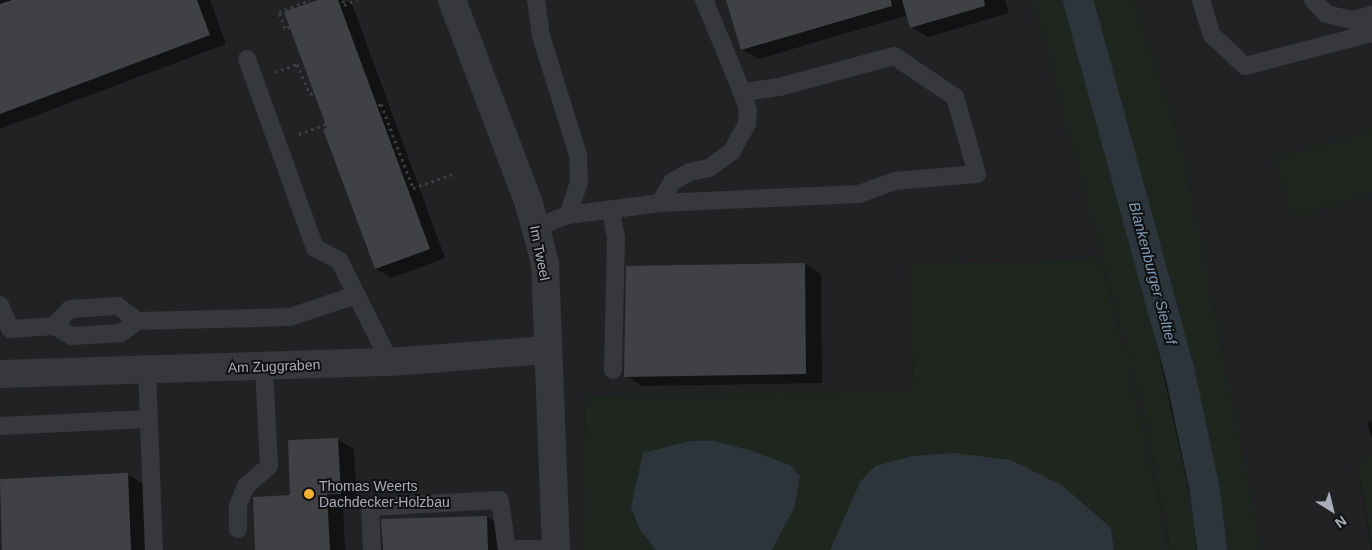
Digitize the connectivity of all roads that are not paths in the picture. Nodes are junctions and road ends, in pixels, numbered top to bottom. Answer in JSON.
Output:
{"nodes":[{"id":1,"x":452,"y":0,"type":"edge"},
{"id":2,"x":536,"y":0,"type":"edge"},
{"id":3,"x":704,"y":0,"type":"edge"},
{"id":4,"x":1201,"y":0,"type":"edge"},
{"id":5,"x":1313,"y":0,"type":"edge"},
{"id":6,"x":1372,"y":15,"type":"edge"},
{"id":7,"x":1372,"y":33,"type":"edge"},
{"id":8,"x":247,"y":59,"type":"dead end"},
{"id":9,"x":742,"y":92,"type":"junction"},
{"id":10,"x":660,"y":203,"type":"junction"},
{"id":11,"x":611,"y":210,"type":"junction"},
{"id":12,"x":568,"y":215,"type":"junction"},
{"id":13,"x":535,"y":228,"type":"junction"},
{"id":14,"x":356,"y":295,"type":"junction"},
{"id":15,"x":0,"y":306,"type":"edge"},
{"id":16,"x":137,"y":322,"type":"junction"},
{"id":17,"x":54,"y":326,"type":"junction"},
{"id":18,"x":547,"y":350,"type":"junction"},
{"id":19,"x":390,"y":362,"type":"junction"},
{"id":20,"x":264,"y":366,"type":"junction"},
{"id":21,"x":146,"y":370,"type":"junction"},
{"id":22,"x":612,"y":370,"type":"dead end"},
{"id":23,"x":0,"y":374,"type":"edge"},
{"id":24,"x":148,"y":419,"type":"junction"},
{"id":25,"x":0,"y":426,"type":"edge"},
{"id":26,"x":238,"y":529,"type":"dead end"},
{"id":27,"x":507,"y":549,"type":"edge"},
{"id":28,"x":556,"y":549,"type":"edge"},
{"id":29,"x":154,"y":550,"type":"edge"},
{"id":30,"x":372,"y":550,"type":"edge"}],
"edges":[{"from":1,"to":13,"type":"street","name":"Im Tweel"},
{"from":2,"to":12,"type":"lane"},
{"from":3,"to":9,"type":"lane"},
{"from":4,"to":7,"type":"lane"},
{"from":5,"to":6,"type":"lane"},
{"from":8,"to":14,"type":"lane"},
{"from":9,"to":10,"type":"lane"},
{"from":9,"to":10,"type":"lane"},
{"from":10,"to":11,"type":"lane"},
{"from":11,"to":12,"type":"lane"},
{"from":11,"to":22,"type":"lane"},
{"from":12,"to":13,"type":"lane"},
{"from":13,"to":18,"type":"street","name":"Im Tweel"},
{"from":14,"to":16,"type":"lane"},
{"from":14,"to":19,"type":"lane"},
{"from":15,"to":17,"type":"lane"},
{"from":16,"to":17,"type":"lane"},
{"from":16,"to":17,"type":"lane"},
{"from":18,"to":19,"type":"street","name":"Am Zuggraben"},
{"from":18,"to":28,"type":"street","name":"Im Tweel"},
{"from":19,"to":20,"type":"street","name":"Am Zuggraben"},
{"from":20,"to":21,"type":"street","name":"Am Zuggraben"},
{"from":20,"to":26,"type":"lane"},
{"from":21,"to":23,"type":"street","name":"Am Zuggraben"},
{"from":21,"to":24,"type":"lane"},
{"from":24,"to":25,"type":"lane"},
{"from":24,"to":29,"type":"lane"},
{"from":27,"to":28,"type":"lane"},
{"from":27,"to":30,"type":"lane"}]}
